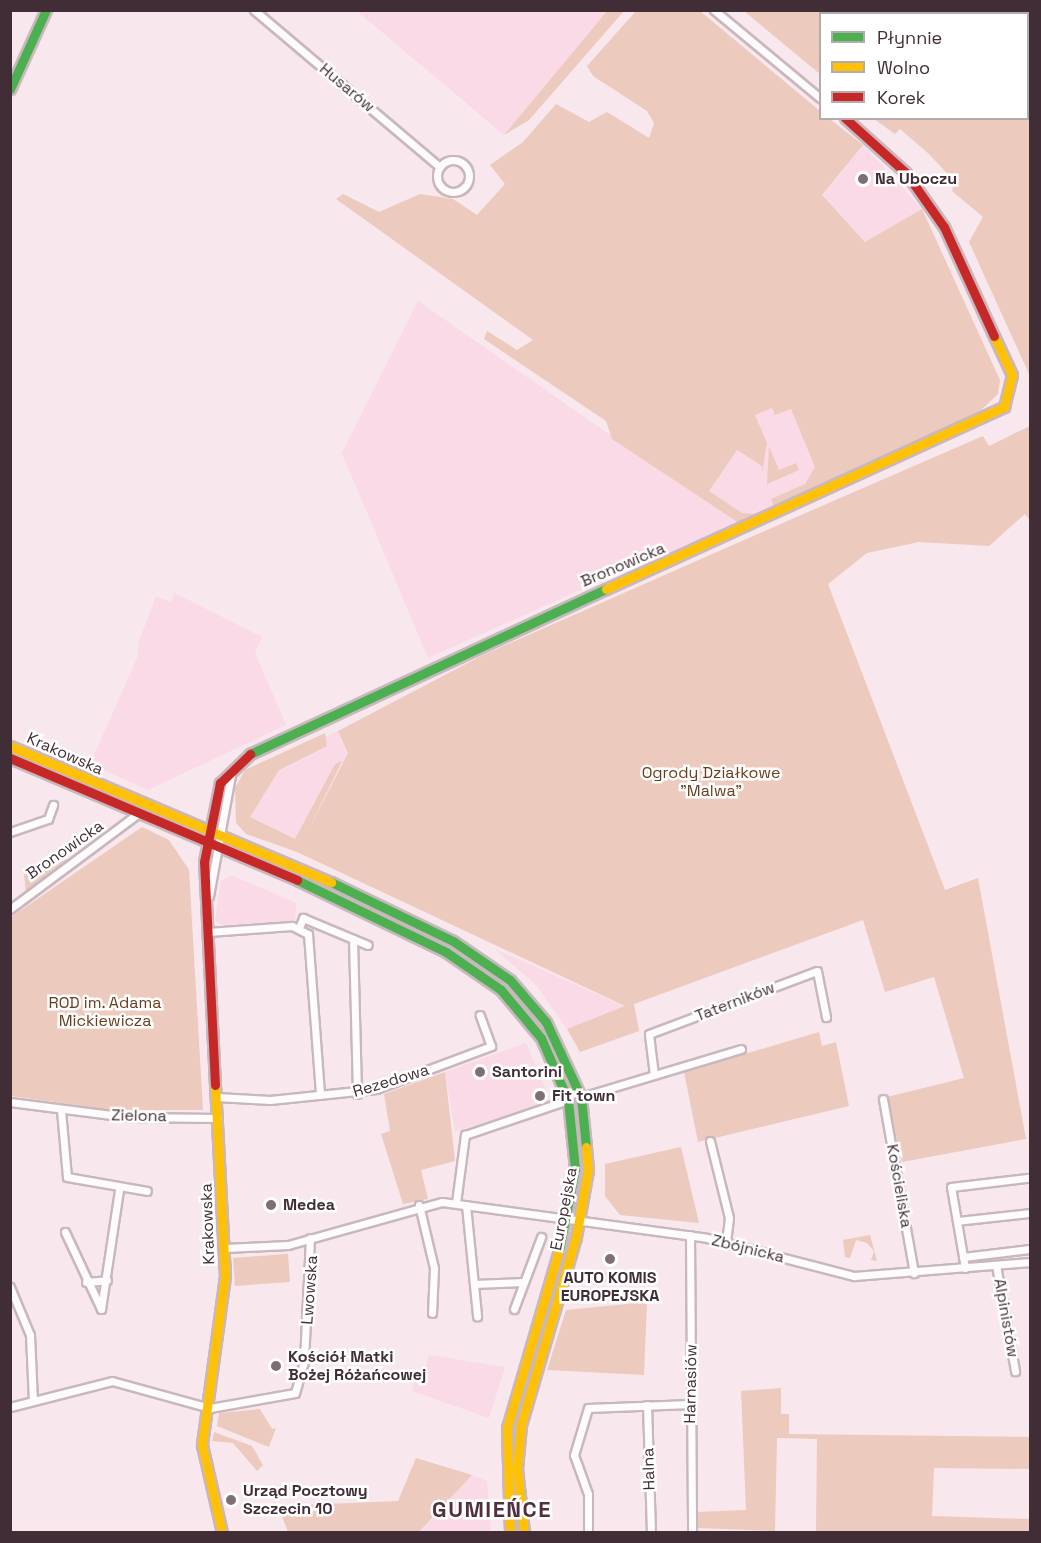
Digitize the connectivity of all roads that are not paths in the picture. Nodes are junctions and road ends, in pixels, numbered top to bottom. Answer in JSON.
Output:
{"nodes":[{"id":1,"x":46,"y":10,"type":"edge"},
{"id":2,"x":254,"y":10,"type":"edge"},
{"id":3,"x":714,"y":10,"type":"edge"},
{"id":4,"x":10,"y":89,"type":"edge"},
{"id":5,"x":819,"y":97,"type":"edge"},
{"id":6,"x":847,"y":120,"type":"edge"},
{"id":7,"x":440,"y":167,"type":"junction"},
{"id":8,"x":10,"y":746,"type":"edge"},
{"id":9,"x":254,"y":752,"type":"junction"},
{"id":10,"x":10,"y":758,"type":"edge"},
{"id":11,"x":53,"y":805,"type":"dead end"},
{"id":12,"x":136,"y":815,"type":"junction"},
{"id":13,"x":208,"y":830,"type":"junction"},
{"id":14,"x":10,"y":832,"type":"edge"},
{"id":15,"x":220,"y":834,"type":"junction"},
{"id":16,"x":205,"y":843,"type":"junction"},
{"id":17,"x":217,"y":847,"type":"junction"},
{"id":18,"x":11,"y":909,"type":"edge"},
{"id":19,"x":207,"y":910,"type":"junction"},
{"id":20,"x":299,"y":928,"type":"junction"},
{"id":21,"x":208,"y":932,"type":"junction"},
{"id":22,"x":353,"y":939,"type":"junction"},
{"id":23,"x":368,"y":945,"type":"dead end"},
{"id":24,"x":480,"y":1015,"type":"dead end"},
{"id":25,"x":826,"y":1017,"type":"dead end"},
{"id":26,"x":741,"y":1049,"type":"dead end"},
{"id":27,"x":654,"y":1075,"type":"junction"},
{"id":28,"x":357,"y":1094,"type":"junction"},
{"id":29,"x":320,"y":1095,"type":"junction"},
{"id":30,"x":217,"y":1097,"type":"junction"},
{"id":31,"x":581,"y":1097,"type":"junction"},
{"id":32,"x":883,"y":1099,"type":"dead end"},
{"id":33,"x":568,"y":1100,"type":"junction"},
{"id":34,"x":10,"y":1102,"type":"edge"},
{"id":35,"x":62,"y":1110,"type":"junction"},
{"id":36,"x":218,"y":1118,"type":"junction"},
{"id":37,"x":710,"y":1141,"type":"dead end"},
{"id":38,"x":1027,"y":1178,"type":"dead end"},
{"id":39,"x":119,"y":1190,"type":"junction"},
{"id":40,"x":147,"y":1191,"type":"dead end"},
{"id":41,"x":456,"y":1203,"type":"junction"},
{"id":42,"x":419,"y":1205,"type":"junction"},
{"id":43,"x":466,"y":1205,"type":"junction"},
{"id":44,"x":1030,"y":1213,"type":"edge"},
{"id":45,"x":567,"y":1218,"type":"junction"},
{"id":46,"x":580,"y":1220,"type":"junction"},
{"id":47,"x":957,"y":1221,"type":"junction"},
{"id":48,"x":65,"y":1232,"type":"dead end"},
{"id":49,"x":690,"y":1235,"type":"junction"},
{"id":50,"x":541,"y":1237,"type":"dead end"},
{"id":51,"x":310,"y":1238,"type":"junction"},
{"id":52,"x":726,"y":1242,"type":"junction"},
{"id":53,"x":225,"y":1248,"type":"junction"},
{"id":54,"x":1030,"y":1249,"type":"edge"},
{"id":55,"x":963,"y":1257,"type":"junction"},
{"id":56,"x":1030,"y":1262,"type":"edge"},
{"id":57,"x":996,"y":1265,"type":"junction"},
{"id":58,"x":965,"y":1268,"type":"junction"},
{"id":59,"x":914,"y":1273,"type":"junction"},
{"id":60,"x":107,"y":1280,"type":"junction"},
{"id":61,"x":86,"y":1282,"type":"junction"},
{"id":62,"x":524,"y":1282,"type":"junction"},
{"id":63,"x":474,"y":1284,"type":"junction"},
{"id":64,"x":10,"y":1287,"type":"edge"},
{"id":65,"x":514,"y":1309,"type":"dead end"},
{"id":66,"x":432,"y":1313,"type":"dead end"},
{"id":67,"x":477,"y":1316,"type":"dead end"},
{"id":68,"x":1015,"y":1371,"type":"dead end"},
{"id":69,"x":33,"y":1401,"type":"junction"},
{"id":70,"x":690,"y":1404,"type":"junction"},
{"id":71,"x":647,"y":1405,"type":"junction"},
{"id":72,"x":10,"y":1407,"type":"edge"},
{"id":73,"x":206,"y":1407,"type":"junction"},
{"id":74,"x":222,"y":1533,"type":"edge"},
{"id":75,"x":510,"y":1533,"type":"edge"},
{"id":76,"x":524,"y":1533,"type":"edge"},
{"id":77,"x":588,"y":1533,"type":"edge"},
{"id":78,"x":651,"y":1533,"type":"edge"},
{"id":79,"x":692,"y":1533,"type":"edge"}],
"edges":[{"from":1,"to":4,"type":"main road"},
{"from":2,"to":7,"type":"street","name":"Husarów"},
{"from":3,"to":5,"type":"street"},
{"from":6,"to":9,"type":"main road","name":"Bronowicka"},
{"from":7,"to":7,"type":"street","name":"Husarów"},
{"from":8,"to":13,"type":"main road","name":"Krakowska"},
{"from":9,"to":13,"type":"main road","name":"Bronowicka"},
{"from":9,"to":15,"type":"street","name":"Bronowicka"},
{"from":10,"to":12,"type":"main road","name":"Krakowska"},
{"from":11,"to":14,"type":"street"},
{"from":12,"to":16,"type":"main road","name":"Krakowska"},
{"from":12,"to":18,"type":"street","name":"Bronowicka"},
{"from":13,"to":15,"type":"main road","name":"Krakowska"},
{"from":13,"to":16,"type":"main road","name":"Krakowska"},
{"from":15,"to":17,"type":"street","name":"Krakowska"},
{"from":15,"to":31,"type":"main road","name":"Europejska"},
{"from":16,"to":17,"type":"main road","name":"Krakowska"},
{"from":16,"to":19,"type":"main road","name":"Krakowska"},
{"from":17,"to":19,"type":"street","name":"Krakowska"},
{"from":17,"to":33,"type":"main road","name":"Europejska"},
{"from":19,"to":21,"type":"main road","name":"Krakowska"},
{"from":20,"to":21,"type":"street"},
{"from":20,"to":22,"type":"street"},
{"from":20,"to":29,"type":"street"},
{"from":21,"to":30,"type":"main road","name":"Krakowska"},
{"from":22,"to":23,"type":"street"},
{"from":22,"to":28,"type":"street"},
{"from":24,"to":28,"type":"street","name":"Rezedowa"},
{"from":25,"to":27,"type":"street","name":"Taterników"},
{"from":26,"to":27,"type":"street"},
{"from":27,"to":31,"type":"street"},
{"from":28,"to":29,"type":"street","name":"Rezedowa"},
{"from":29,"to":30,"type":"street","name":"Rezedowa"},
{"from":30,"to":36,"type":"main road","name":"Krakowska"},
{"from":31,"to":46,"type":"main road","name":"Europejska"},
{"from":32,"to":59,"type":"street","name":"Kościeliska"},
{"from":33,"to":41,"type":"street"},
{"from":33,"to":45,"type":"main road","name":"Europejska"},
{"from":34,"to":35,"type":"street","name":"Zielona"},
{"from":35,"to":36,"type":"street","name":"Zielona"},
{"from":35,"to":39,"type":"street"},
{"from":36,"to":53,"type":"main road","name":"Krakowska"},
{"from":37,"to":52,"type":"street"},
{"from":38,"to":47,"type":"street"},
{"from":39,"to":40,"type":"street"},
{"from":39,"to":60,"type":"street"},
{"from":41,"to":42,"type":"street","name":"Zbójnicka"},
{"from":41,"to":43,"type":"street","name":"Zbójnicka"},
{"from":42,"to":51,"type":"street","name":"Zbójnicka"},
{"from":42,"to":66,"type":"street"},
{"from":43,"to":45,"type":"street","name":"Zbójnicka"},
{"from":43,"to":63,"type":"street"},
{"from":44,"to":47,"type":"street"},
{"from":45,"to":46,"type":"street","name":"Zbójnicka"},
{"from":45,"to":75,"type":"main road","name":"Europejska"},
{"from":46,"to":49,"type":"street","name":"Zbójnicka"},
{"from":46,"to":76,"type":"main road","name":"Europejska"},
{"from":47,"to":55,"type":"street"},
{"from":48,"to":61,"type":"street"},
{"from":49,"to":52,"type":"street","name":"Zbójnicka"},
{"from":49,"to":70,"type":"street","name":"Harnasiów"},
{"from":50,"to":62,"type":"street"},
{"from":51,"to":53,"type":"street","name":"Zbójnicka"},
{"from":51,"to":73,"type":"street","name":"Lwowska"},
{"from":52,"to":59,"type":"street","name":"Zbójnicka"},
{"from":53,"to":73,"type":"main road","name":"Krakowska"},
{"from":54,"to":55,"type":"street"},
{"from":55,"to":58,"type":"street"},
{"from":56,"to":57,"type":"street","name":"Zbójnicka"},
{"from":57,"to":58,"type":"street","name":"Zbójnicka"},
{"from":57,"to":68,"type":"street","name":"Alpinistów"},
{"from":58,"to":59,"type":"street","name":"Zbójnicka"},
{"from":60,"to":61,"type":"street"},
{"from":60,"to":61,"type":"street"},
{"from":62,"to":63,"type":"street"},
{"from":62,"to":65,"type":"street"},
{"from":63,"to":67,"type":"street"},
{"from":64,"to":69,"type":"street"},
{"from":69,"to":72,"type":"street"},
{"from":69,"to":73,"type":"street"},
{"from":70,"to":71,"type":"street"},
{"from":70,"to":79,"type":"street","name":"Harnasiów"},
{"from":71,"to":77,"type":"street"},
{"from":71,"to":78,"type":"street","name":"Halna"},
{"from":73,"to":74,"type":"main road","name":"Krakowska"}]}
